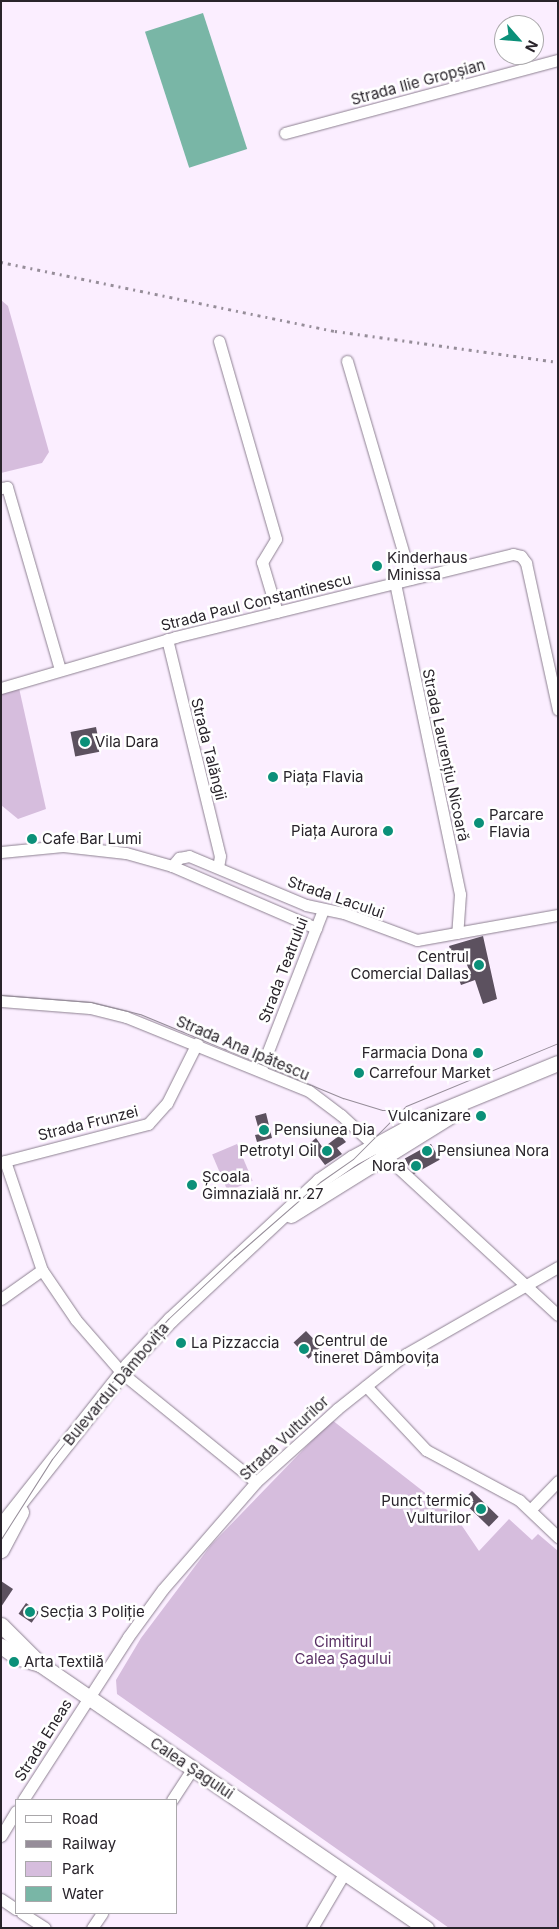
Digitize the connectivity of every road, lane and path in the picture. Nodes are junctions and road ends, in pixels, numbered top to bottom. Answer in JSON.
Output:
{"nodes":[{"id":1,"x":558,"y":60,"type":"edge"},
{"id":2,"x":286,"y":133,"type":"dead end"},
{"id":3,"x":219,"y":341,"type":"dead end"},
{"id":4,"x":347,"y":361,"type":"dead end"},
{"id":5,"x":1,"y":488,"type":"edge"},
{"id":6,"x":411,"y":579,"type":"junction"},
{"id":7,"x":395,"y":583,"type":"junction"},
{"id":8,"x":277,"y":612,"type":"junction"},
{"id":9,"x":171,"y":638,"type":"junction"},
{"id":10,"x":60,"y":668,"type":"junction"},
{"id":11,"x":1,"y":688,"type":"edge"},
{"id":12,"x":558,"y":710,"type":"edge"},
{"id":13,"x":1,"y":852,"type":"edge"},
{"id":14,"x":172,"y":866,"type":"junction"},
{"id":15,"x":218,"y":867,"type":"junction"},
{"id":16,"x":323,"y":910,"type":"junction"},
{"id":17,"x":558,"y":915,"type":"edge"},
{"id":18,"x":316,"y":928,"type":"junction"},
{"id":19,"x":457,"y":933,"type":"junction"},
{"id":20,"x":1,"y":1001,"type":"edge"},
{"id":21,"x":197,"y":1044,"type":"junction"},
{"id":22,"x":558,"y":1063,"type":"edge"},
{"id":23,"x":261,"y":1068,"type":"junction"},
{"id":24,"x":493,"y":1088,"type":"junction"},
{"id":25,"x":374,"y":1146,"type":"junction"},
{"id":26,"x":386,"y":1157,"type":"junction"},
{"id":27,"x":3,"y":1161,"type":"edge"},
{"id":28,"x":278,"y":1221,"type":"junction"},
{"id":29,"x":558,"y":1267,"type":"edge"},
{"id":30,"x":42,"y":1270,"type":"junction"},
{"id":31,"x":524,"y":1284,"type":"junction"},
{"id":32,"x":1,"y":1299,"type":"edge"},
{"id":33,"x":558,"y":1315,"type":"edge"},
{"id":34,"x":121,"y":1373,"type":"junction"},
{"id":35,"x":366,"y":1386,"type":"junction"},
{"id":36,"x":558,"y":1481,"type":"edge"},
{"id":37,"x":256,"y":1482,"type":"junction"},
{"id":38,"x":30,"y":1493,"type":"junction"},
{"id":39,"x":531,"y":1508,"type":"junction"},
{"id":40,"x":1,"y":1526,"type":"edge"},
{"id":41,"x":558,"y":1536,"type":"edge"},
{"id":42,"x":1,"y":1550,"type":"edge"},
{"id":43,"x":1,"y":1625,"type":"edge"},
{"id":44,"x":1,"y":1646,"type":"edge"},
{"id":45,"x":40,"y":1664,"type":"junction"},
{"id":46,"x":88,"y":1697,"type":"junction"},
{"id":47,"x":193,"y":1768,"type":"junction"},
{"id":48,"x":24,"y":1799,"type":"edge"},
{"id":49,"x":173,"y":1799,"type":"edge"},
{"id":50,"x":15,"y":1813,"type":"edge"},
{"id":51,"x":1,"y":1836,"type":"edge"},
{"id":52,"x":345,"y":1872,"type":"junction"},
{"id":53,"x":1,"y":1900,"type":"edge"},
{"id":54,"x":15,"y":1908,"type":"edge"},
{"id":55,"x":24,"y":1914,"type":"edge"},
{"id":56,"x":101,"y":1914,"type":"edge"},
{"id":57,"x":45,"y":1928,"type":"edge"},
{"id":58,"x":92,"y":1928,"type":"edge"},
{"id":59,"x":312,"y":1928,"type":"edge"},
{"id":60,"x":426,"y":1928,"type":"edge"}],
"edges":[{"from":1,"to":2,"type":"street","name":"Strada Ilie Gropșian"},
{"from":3,"to":8,"type":"street"},
{"from":4,"to":6,"type":"street"},
{"from":5,"to":10,"type":"street"},
{"from":6,"to":7,"type":"street","name":"Strada Paul Constantinescu"},
{"from":6,"to":12,"type":"street","name":"Strada Paul Constantinescu"},
{"from":7,"to":8,"type":"street","name":"Strada Paul Constantinescu"},
{"from":7,"to":19,"type":"street","name":"Strada Laurențiu Nicoară"},
{"from":8,"to":9,"type":"street","name":"Strada Paul Constantinescu"},
{"from":9,"to":10,"type":"street","name":"Strada Paul Constantinescu"},
{"from":9,"to":15,"type":"street","name":"Strada Talăngii"},
{"from":10,"to":11,"type":"street","name":"Strada Paul Constantinescu"},
{"from":13,"to":14,"type":"street"},
{"from":14,"to":15,"type":"street","name":"Strada Lacului"},
{"from":14,"to":18,"type":"street"},
{"from":15,"to":16,"type":"street","name":"Strada Lacului"},
{"from":16,"to":18,"type":"street","name":"Strada Teatrului"},
{"from":16,"to":19,"type":"street","name":"Strada Lacului"},
{"from":17,"to":19,"type":"street","name":"Strada Lacului"},
{"from":18,"to":23,"type":"street","name":"Strada Teatrului"},
{"from":20,"to":21,"type":"street","name":"Strada Ana Ipătescu"},
{"from":21,"to":23,"type":"street","name":"Strada Ana Ipătescu"},
{"from":21,"to":27,"type":"street","name":"Strada Frunzei"},
{"from":22,"to":24,"type":"main road","name":"Bulevardul Dâmbovița"},
{"from":23,"to":25,"type":"street","name":"Strada Ana Ipătescu"},
{"from":24,"to":25,"type":"main road","name":"Bulevardul Dâmbovița"},
{"from":24,"to":26,"type":"main road","name":"Bulevardul Dâmbovița"},
{"from":25,"to":26,"type":"street","name":"Strada Ana Ipătescu"},
{"from":25,"to":28,"type":"main road","name":"Bulevardul Dâmbovița"},
{"from":26,"to":28,"type":"main road","name":"Bulevardul Dâmbovița"},
{"from":26,"to":31,"type":"street","name":"Strada Ana Ipătescu"},
{"from":27,"to":30,"type":"street"},
{"from":28,"to":34,"type":"main road","name":"Bulevardul Dâmbovița"},
{"from":29,"to":31,"type":"street","name":"Strada Vulturilor"},
{"from":30,"to":32,"type":"street"},
{"from":30,"to":34,"type":"street"},
{"from":31,"to":33,"type":"street","name":"Strada Ana Ipătescu"},
{"from":31,"to":35,"type":"street","name":"Strada Vulturilor"},
{"from":34,"to":37,"type":"street"},
{"from":34,"to":38,"type":"main road","name":"Bulevardul Dâmbovița"},
{"from":35,"to":37,"type":"street","name":"Strada Vulturilor"},
{"from":35,"to":39,"type":"street"},
{"from":36,"to":39,"type":"street"},
{"from":37,"to":46,"type":"street","name":"Strada Vulturilor"},
{"from":38,"to":40,"type":"main road","name":"Bulevardul Dâmbovița"},
{"from":38,"to":42,"type":"main road","name":"Bulevardul Dâmbovița"},
{"from":39,"to":41,"type":"street"},
{"from":43,"to":45,"type":"main road","name":"Calea Șagului"},
{"from":44,"to":45,"type":"main road","name":"Calea Șagului"},
{"from":45,"to":46,"type":"main road","name":"Calea Șagului"},
{"from":46,"to":47,"type":"main road","name":"Calea Șagului"},
{"from":46,"to":48,"type":"street","name":"Strada Eneas"},
{"from":47,"to":49,"type":"street"},
{"from":47,"to":52,"type":"main road","name":"Calea Șagului"},
{"from":50,"to":51,"type":"street"},
{"from":52,"to":59,"type":"street"},
{"from":52,"to":60,"type":"main road","name":"Calea Șagului"},
{"from":53,"to":54,"type":"street"},
{"from":55,"to":57,"type":"street"},
{"from":56,"to":58,"type":"street"}]}
